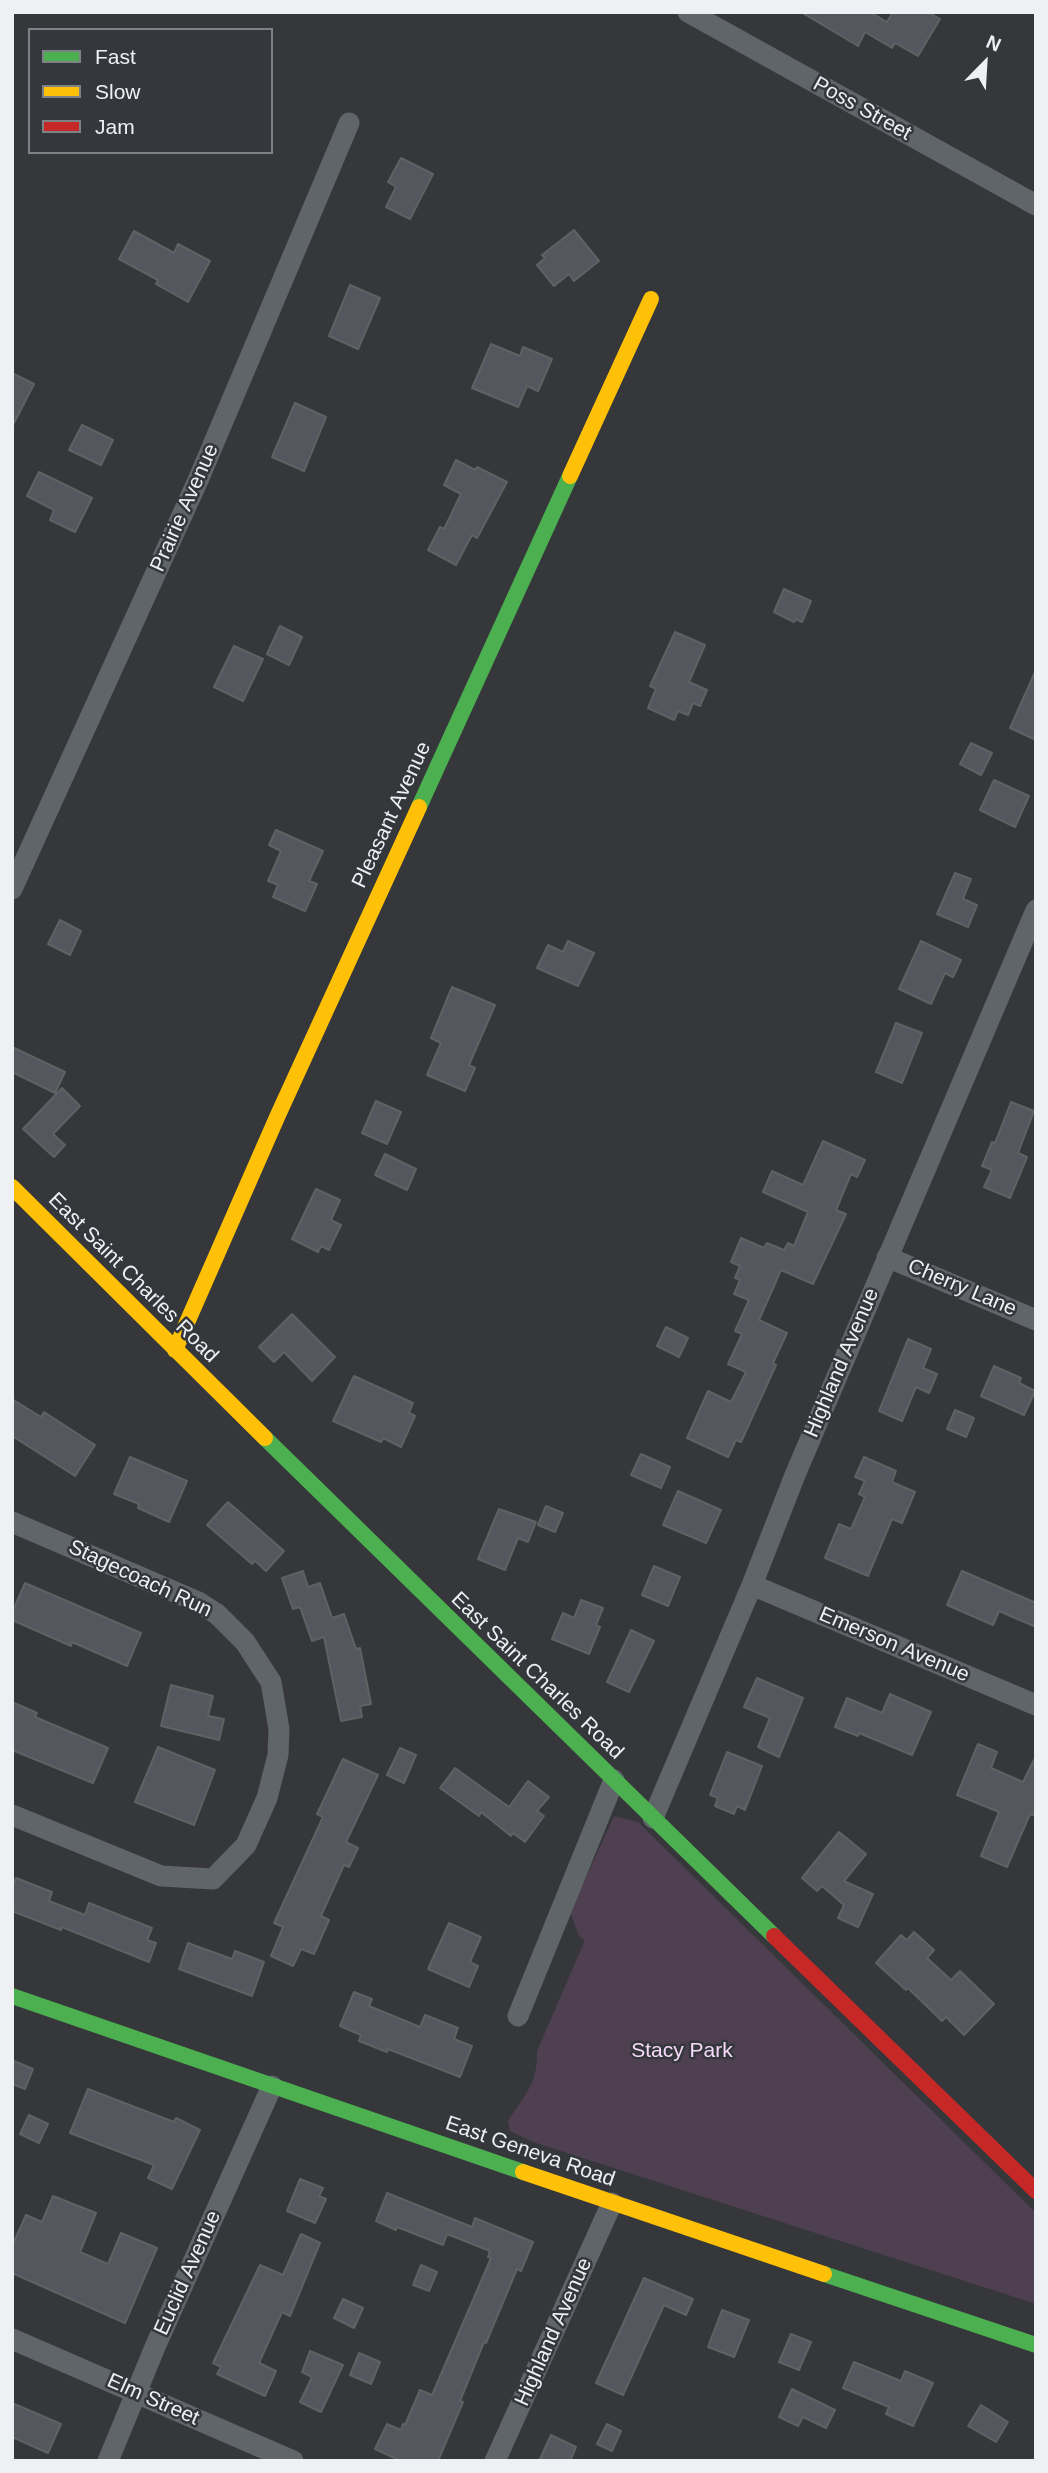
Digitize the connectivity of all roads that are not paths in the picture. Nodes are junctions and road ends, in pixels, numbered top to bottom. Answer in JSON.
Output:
{"nodes":[{"id":1,"x":688,"y":12,"type":"edge"},
{"id":2,"x":349,"y":123,"type":"dead end"},
{"id":3,"x":1036,"y":205,"type":"edge"},
{"id":4,"x":651,"y":299,"type":"dead end"},
{"id":5,"x":12,"y":889,"type":"edge"},
{"id":6,"x":1036,"y":910,"type":"edge"},
{"id":7,"x":12,"y":1187,"type":"edge"},
{"id":8,"x":887,"y":1257,"type":"junction"},
{"id":9,"x":1036,"y":1320,"type":"edge"},
{"id":10,"x":175,"y":1350,"type":"junction"},
{"id":11,"x":12,"y":1522,"type":"edge"},
{"id":12,"x":752,"y":1586,"type":"junction"},
{"id":13,"x":1036,"y":1705,"type":"edge"},
{"id":14,"x":614,"y":1780,"type":"junction"},
{"id":15,"x":12,"y":1815,"type":"edge"},
{"id":16,"x":653,"y":1818,"type":"junction"},
{"id":17,"x":12,"y":1997,"type":"edge"},
{"id":18,"x":518,"y":2016,"type":"dead end"},
{"id":19,"x":272,"y":2086,"type":"junction"},
{"id":20,"x":1036,"y":2192,"type":"edge"},
{"id":21,"x":612,"y":2203,"type":"junction"},
{"id":22,"x":1032,"y":2338,"type":"edge"},
{"id":23,"x":12,"y":2339,"type":"edge"},
{"id":24,"x":136,"y":2392,"type":"junction"},
{"id":25,"x":108,"y":2461,"type":"edge"},
{"id":26,"x":293,"y":2461,"type":"edge"},
{"id":27,"x":495,"y":2461,"type":"edge"}],
"edges":[{"from":1,"to":3,"type":"street","name":"Poss Street"},
{"from":2,"to":5,"type":"street","name":"Prairie Avenue"},
{"from":4,"to":10,"type":"street","name":"Pleasant Avenue"},
{"from":6,"to":8,"type":"street","name":"Highland Avenue"},
{"from":7,"to":10,"type":"street","name":"East Saint Charles Road"},
{"from":8,"to":9,"type":"street","name":"Cherry Lane"},
{"from":8,"to":12,"type":"street","name":"Highland Avenue"},
{"from":10,"to":14,"type":"street","name":"East Saint Charles Road"},
{"from":11,"to":15,"type":"street","name":"Stagecoach Run"},
{"from":12,"to":13,"type":"street","name":"Emerson Avenue"},
{"from":12,"to":16,"type":"street","name":"Highland Avenue"},
{"from":14,"to":16,"type":"street","name":"East Saint Charles Road"},
{"from":14,"to":18,"type":"street"},
{"from":16,"to":20,"type":"street","name":"East Saint Charles Road"},
{"from":17,"to":19,"type":"street","name":"East Geneva Road"},
{"from":19,"to":21,"type":"street","name":"East Geneva Road"},
{"from":19,"to":24,"type":"street","name":"Euclid Avenue"},
{"from":21,"to":22,"type":"street","name":"East Geneva Road"},
{"from":21,"to":27,"type":"street","name":"Highland Avenue"},
{"from":23,"to":24,"type":"street","name":"Elm Street"},
{"from":24,"to":25,"type":"street","name":"Euclid Avenue"},
{"from":24,"to":26,"type":"street","name":"Elm Street"}]}
